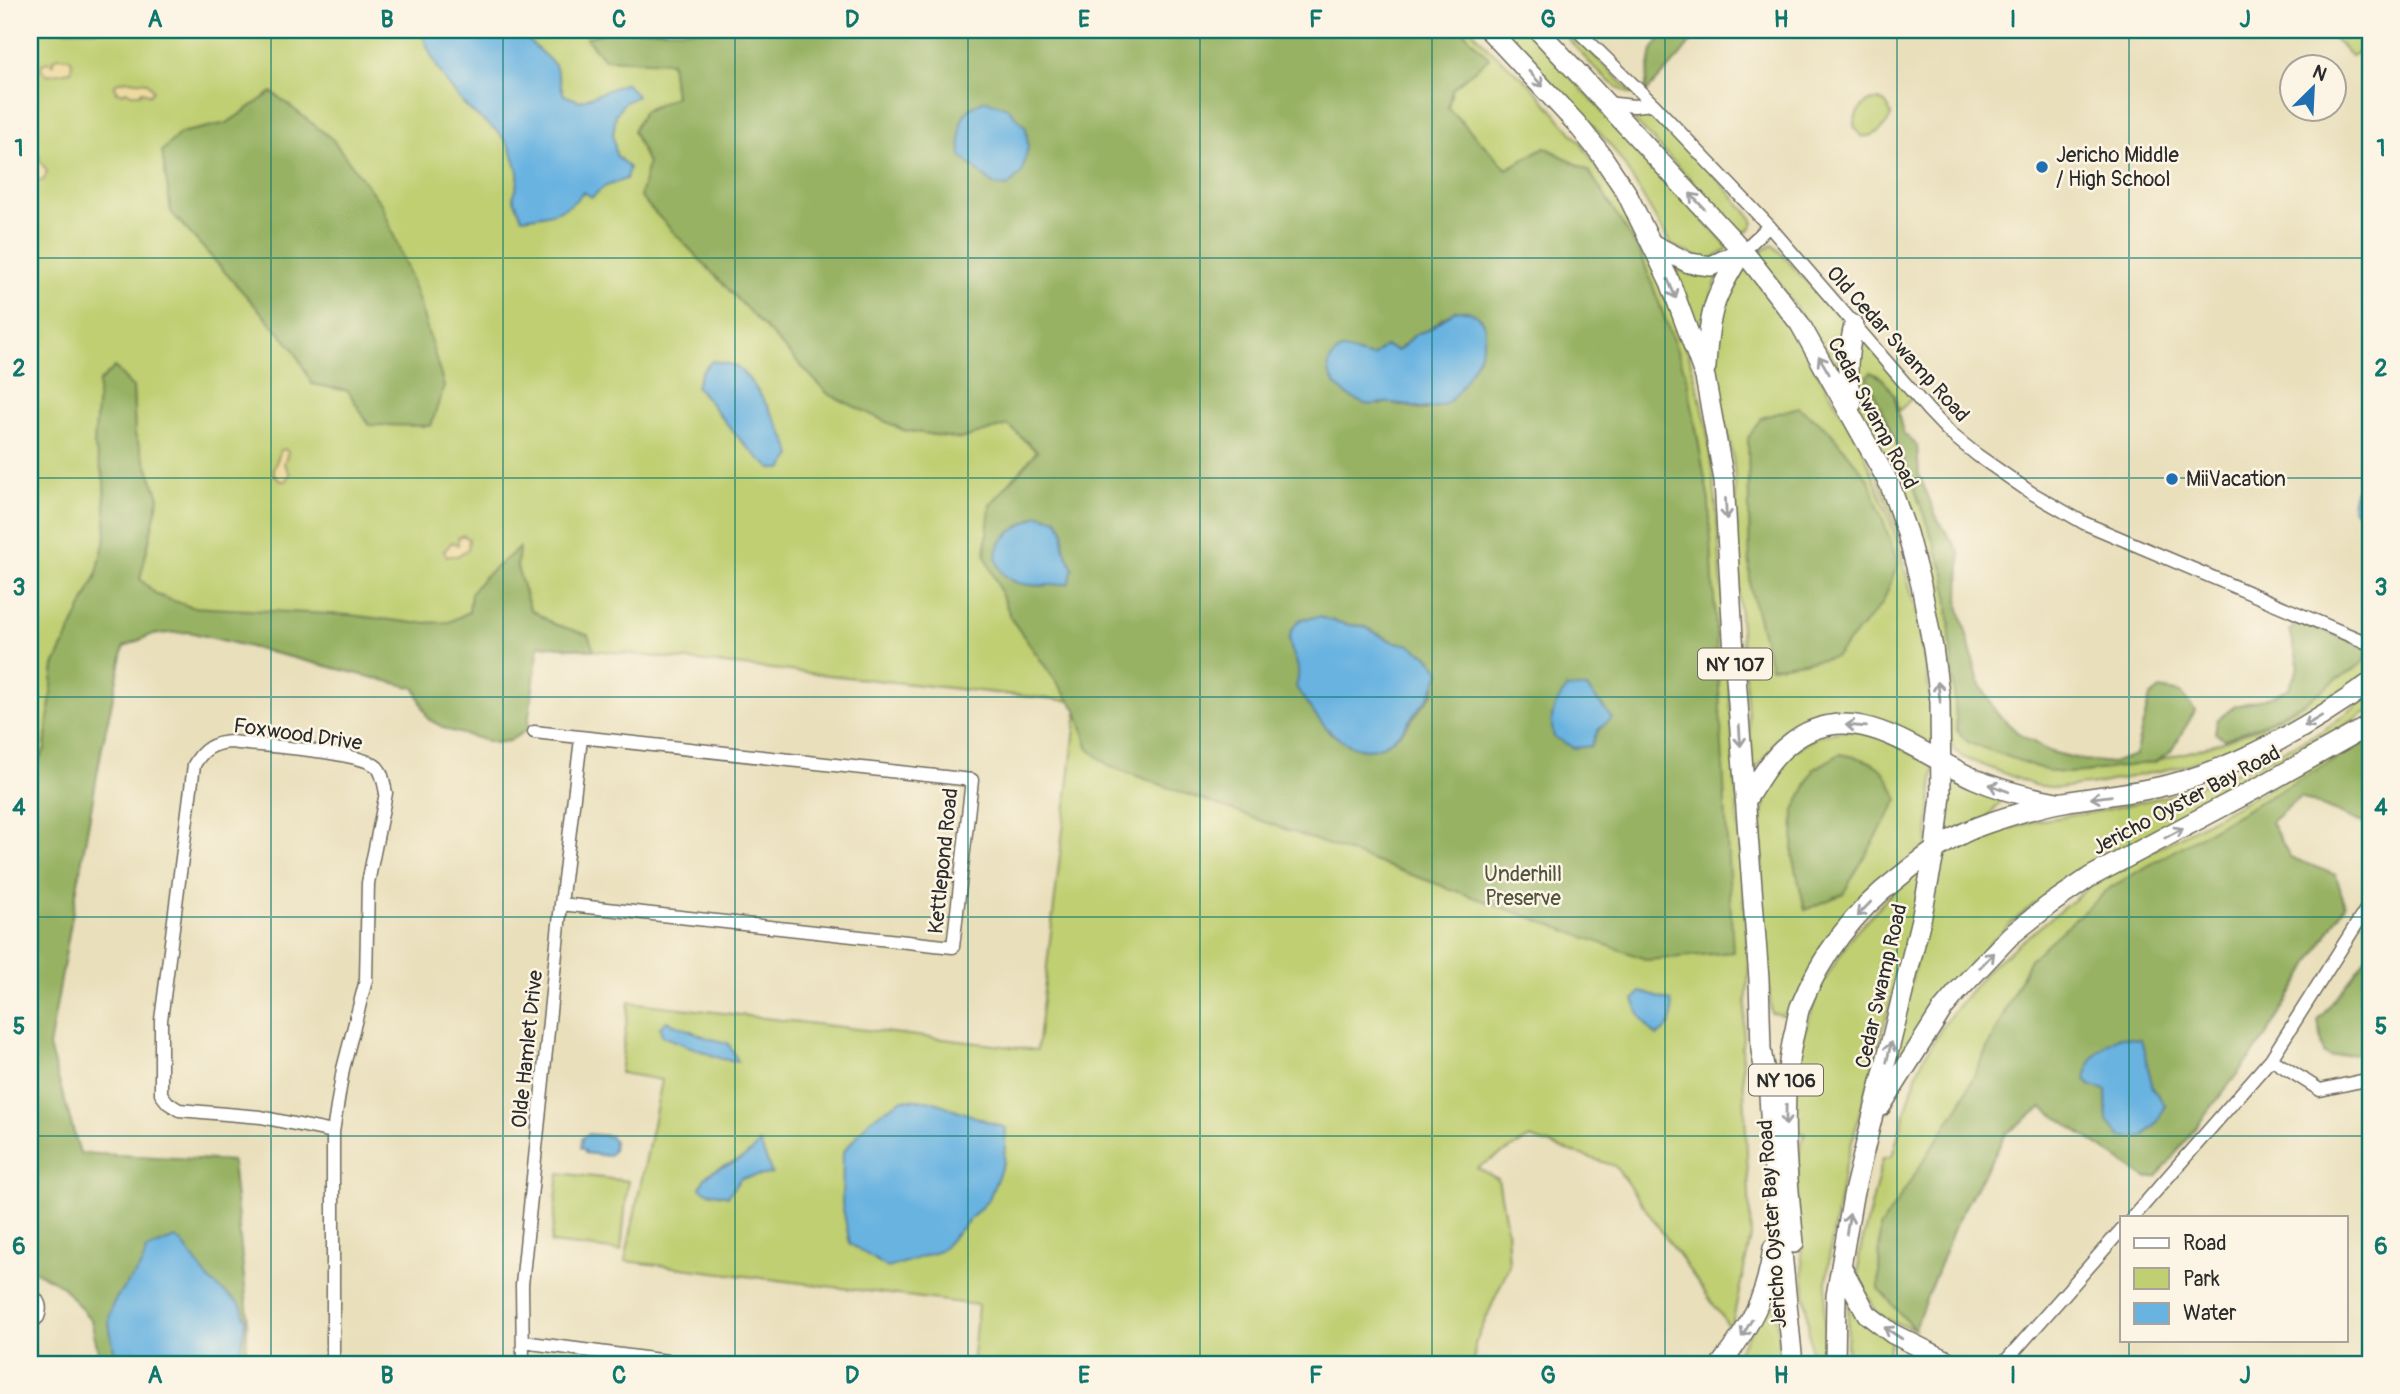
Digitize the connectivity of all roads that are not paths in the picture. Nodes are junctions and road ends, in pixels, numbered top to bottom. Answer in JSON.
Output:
{"nodes":[{"id":1,"x":1489,"y":30,"type":"edge"},
{"id":2,"x":1538,"y":30,"type":"edge"},
{"id":3,"x":1577,"y":30,"type":"edge"},
{"id":4,"x":1605,"y":103,"type":"junction"},
{"id":5,"x":1653,"y":104,"type":"junction"},
{"id":6,"x":1769,"y":226,"type":"junction"},
{"id":7,"x":1654,"y":245,"type":"junction"},
{"id":8,"x":1743,"y":251,"type":"junction"},
{"id":9,"x":1854,"y":326,"type":"junction"},
{"id":10,"x":1705,"y":377,"type":"junction"},
{"id":11,"x":1856,"y":421,"type":"junction"},
{"id":12,"x":2370,"y":644,"type":"edge"},
{"id":13,"x":2370,"y":683,"type":"edge"},
{"id":14,"x":2370,"y":725,"type":"edge"},
{"id":15,"x":534,"y":732,"type":"dead end"},
{"id":16,"x":581,"y":739,"type":"junction"},
{"id":17,"x":1941,"y":760,"type":"junction"},
{"id":18,"x":1746,"y":800,"type":"junction"},
{"id":19,"x":2062,"y":803,"type":"junction"},
{"id":20,"x":1935,"y":849,"type":"junction"},
{"id":21,"x":2370,"y":903,"type":"edge"},
{"id":22,"x":561,"y":904,"type":"junction"},
{"id":23,"x":2270,"y":1059,"type":"junction"},
{"id":24,"x":2370,"y":1079,"type":"edge"},
{"id":25,"x":1873,"y":1118,"type":"junction"},
{"id":26,"x":333,"y":1132,"type":"junction"},
{"id":27,"x":1778,"y":1216,"type":"junction"},
{"id":28,"x":2134,"y":1216,"type":"edge"},
{"id":29,"x":2120,"y":1232,"type":"edge"},
{"id":30,"x":1842,"y":1266,"type":"junction"},
{"id":31,"x":30,"y":1295,"type":"edge"},
{"id":32,"x":30,"y":1324,"type":"edge"},
{"id":33,"x":523,"y":1342,"type":"junction"},
{"id":34,"x":332,"y":1364,"type":"edge"},
{"id":35,"x":523,"y":1364,"type":"edge"},
{"id":36,"x":690,"y":1364,"type":"edge"},
{"id":37,"x":1721,"y":1364,"type":"edge"},
{"id":38,"x":1793,"y":1364,"type":"edge"},
{"id":39,"x":1806,"y":1364,"type":"edge"},
{"id":40,"x":1835,"y":1364,"type":"edge"},
{"id":41,"x":1954,"y":1364,"type":"edge"},
{"id":42,"x":2003,"y":1364,"type":"edge"}],
"edges":[{"from":1,"to":7,"type":"main road","number":"NY 107","one_way":true},
{"from":2,"to":4,"type":"main road","name":"Cedar Swamp Road"},
{"from":3,"to":5,"type":"street","name":"Old Cedar Swamp Road"},
{"from":4,"to":5,"type":"street"},
{"from":8,"to":4,"type":"main road","name":"Cedar Swamp Road","one_way":true},
{"from":5,"to":6,"type":"street","name":"Old Cedar Swamp Road"},
{"from":6,"to":8,"type":"street"},
{"from":6,"to":9,"type":"street","name":"Old Cedar Swamp Road"},
{"from":7,"to":8,"type":"main road"},
{"from":7,"to":10,"type":"main road","number":"NY 107","one_way":true},
{"from":8,"to":10,"type":"main road"},
{"from":11,"to":8,"type":"main road","name":"Cedar Swamp Road","one_way":true},
{"from":9,"to":11,"type":"main road"},
{"from":9,"to":12,"type":"street","name":"Old Cedar Swamp Road"},
{"from":10,"to":18,"type":"main road","number":"NY 107","one_way":true},
{"from":17,"to":11,"type":"main road","name":"Cedar Swamp Road","one_way":true},
{"from":13,"to":19,"type":"main road","name":"Jericho Oyster Bay Road","number":"NY 106","one_way":true},
{"from":25,"to":14,"type":"main road","name":"Jericho Oyster Bay Road","one_way":true},
{"from":15,"to":16,"type":"street","name":"Kettlepond Road"},
{"from":16,"to":22,"type":"street","name":"Olde Hamlet Drive"},
{"from":16,"to":22,"type":"street","name":"Kettlepond Road"},
{"from":17,"to":18,"type":"main road","one_way":true},
{"from":19,"to":17,"type":"main road","one_way":true},
{"from":17,"to":20,"type":"main road","name":"Cedar Swamp Road"},
{"from":18,"to":27,"type":"main road","number":"NY 107"},
{"from":19,"to":20,"type":"main road","name":"Jericho Oyster Bay Road","number":"NY 106"},
{"from":25,"to":20,"type":"main road","name":"Cedar Swamp Road","one_way":true},
{"from":20,"to":39,"type":"main road","name":"Jericho Oyster Bay Road","number":"NY 106","one_way":true},
{"from":21,"to":23,"type":"street"},
{"from":22,"to":33,"type":"street","name":"Olde Hamlet Drive"},
{"from":23,"to":24,"type":"street"},
{"from":23,"to":28,"type":"street"},
{"from":30,"to":25,"type":"main road","name":"Cedar Swamp Road","one_way":true},
{"from":26,"to":26,"type":"street","name":"Foxwood Drive"},
{"from":26,"to":34,"type":"street","name":"Foxwood Drive"},
{"from":27,"to":37,"type":"main road","one_way":true},
{"from":27,"to":38,"type":"main road","number":"NY 107"},
{"from":29,"to":42,"type":"street"},
{"from":30,"to":40,"type":"main road","name":"Cedar Swamp Road"},
{"from":41,"to":30,"type":"main road","one_way":true},
{"from":31,"to":32,"type":"street"},
{"from":33,"to":35,"type":"street","name":"Olde Hamlet Drive"},
{"from":33,"to":36,"type":"street"}]}
